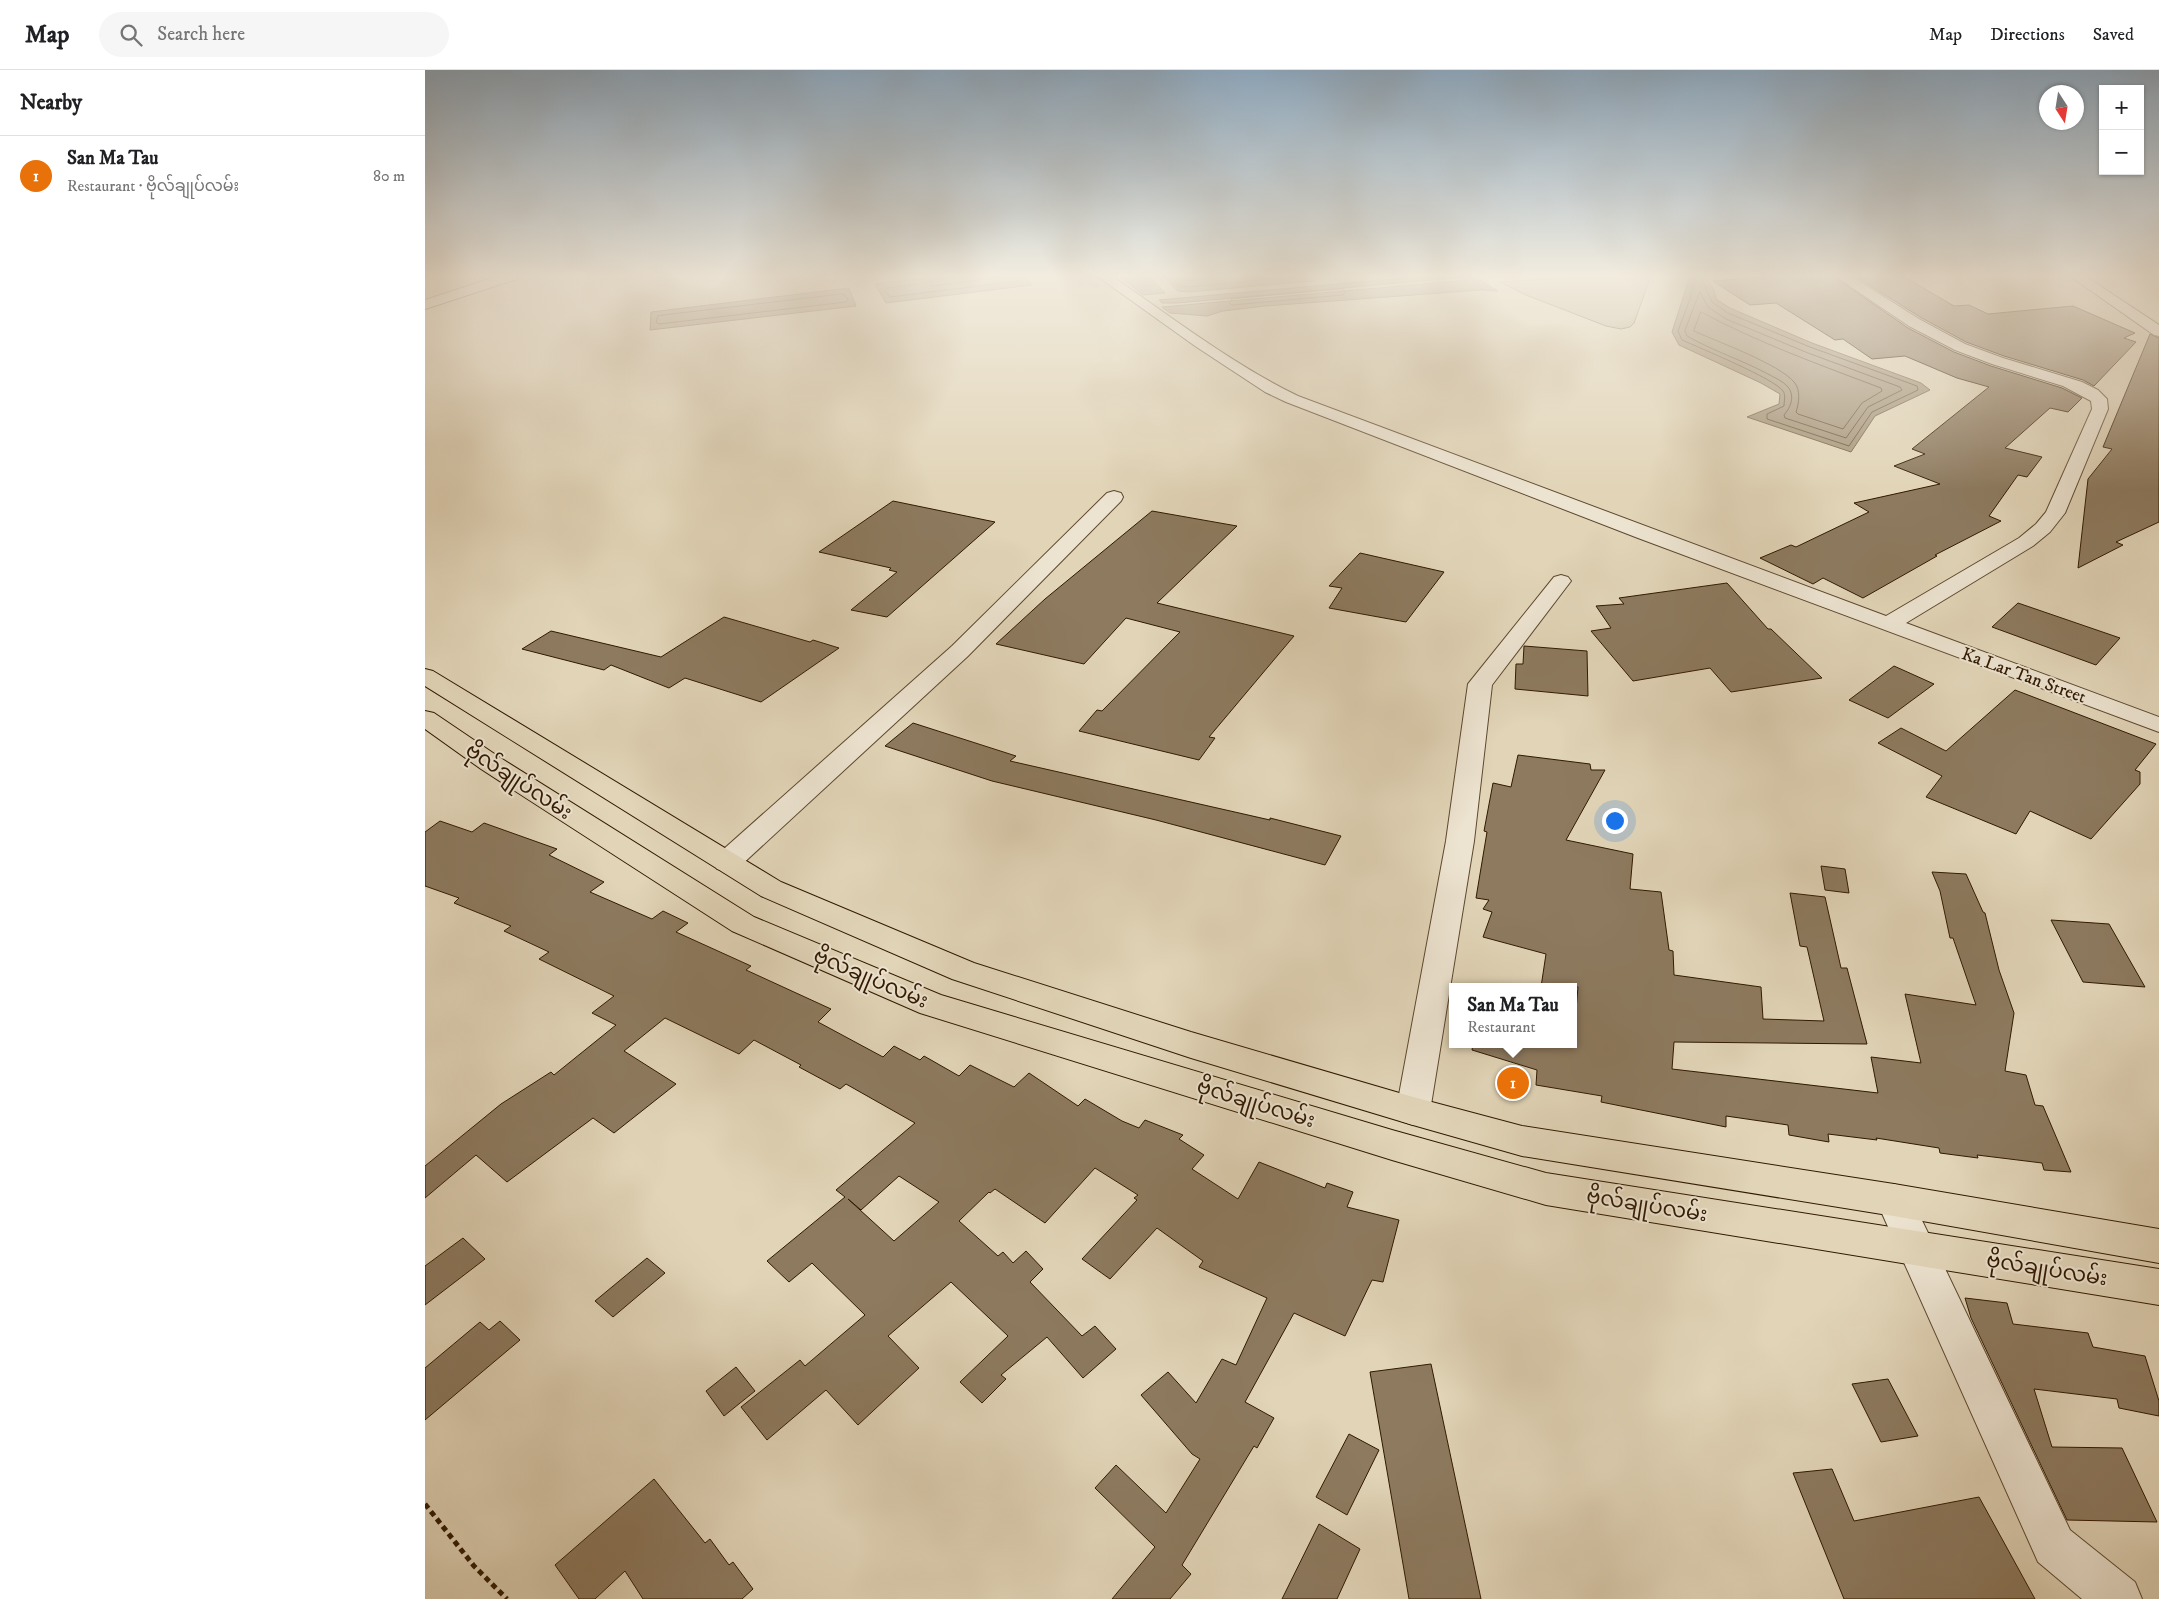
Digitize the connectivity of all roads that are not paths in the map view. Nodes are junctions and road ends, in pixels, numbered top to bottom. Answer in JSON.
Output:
{"nodes":[{"id":1,"x":1207,"y":347,"type":"edge"},
{"id":2,"x":1961,"y":347,"type":"edge"},
{"id":3,"x":1113,"y":497,"type":"dead end"},
{"id":4,"x":1561,"y":581,"type":"dead end"},
{"id":5,"x":1889,"y":624,"type":"junction"},
{"id":6,"x":425,"y":676,"type":"edge"},
{"id":7,"x":425,"y":718,"type":"edge"},
{"id":8,"x":2159,"y":725,"type":"edge"},
{"id":9,"x":727,"y":862,"type":"junction"},
{"id":10,"x":1413,"y":1111,"type":"junction"},
{"id":11,"x":1894,"y":1200,"type":"junction"},
{"id":12,"x":2159,"y":1246,"type":"edge"},
{"id":13,"x":1915,"y":1247,"type":"junction"},
{"id":14,"x":2159,"y":1287,"type":"edge"},
{"id":15,"x":2118,"y":1599,"type":"edge"}],
"edges":[{"from":1,"to":5,"type":"street","name":"Ka Lar Tan Street"},
{"from":2,"to":5,"type":"street"},
{"from":3,"to":9,"type":"street"},
{"from":4,"to":10,"type":"street"},
{"from":5,"to":8,"type":"street","name":"Ka Lar Tan Street"},
{"from":6,"to":9,"type":"main road","name":"ဗိုလ်ချုပ်လမ်း"},
{"from":7,"to":13,"type":"main road","name":"ဗိုလ်ချုပ်လမ်း"},
{"from":9,"to":10,"type":"main road","name":"ဗိုလ်ချုပ်လမ်း"},
{"from":10,"to":11,"type":"main road","name":"ဗိုလ်ချုပ်လမ်း"},
{"from":11,"to":12,"type":"main road","name":"ဗိုလ်ချုပ်လမ်း"},
{"from":11,"to":13,"type":"street"},
{"from":13,"to":14,"type":"main road","name":"ဗိုလ်ချုပ်လမ်း"},
{"from":13,"to":15,"type":"street"}]}
